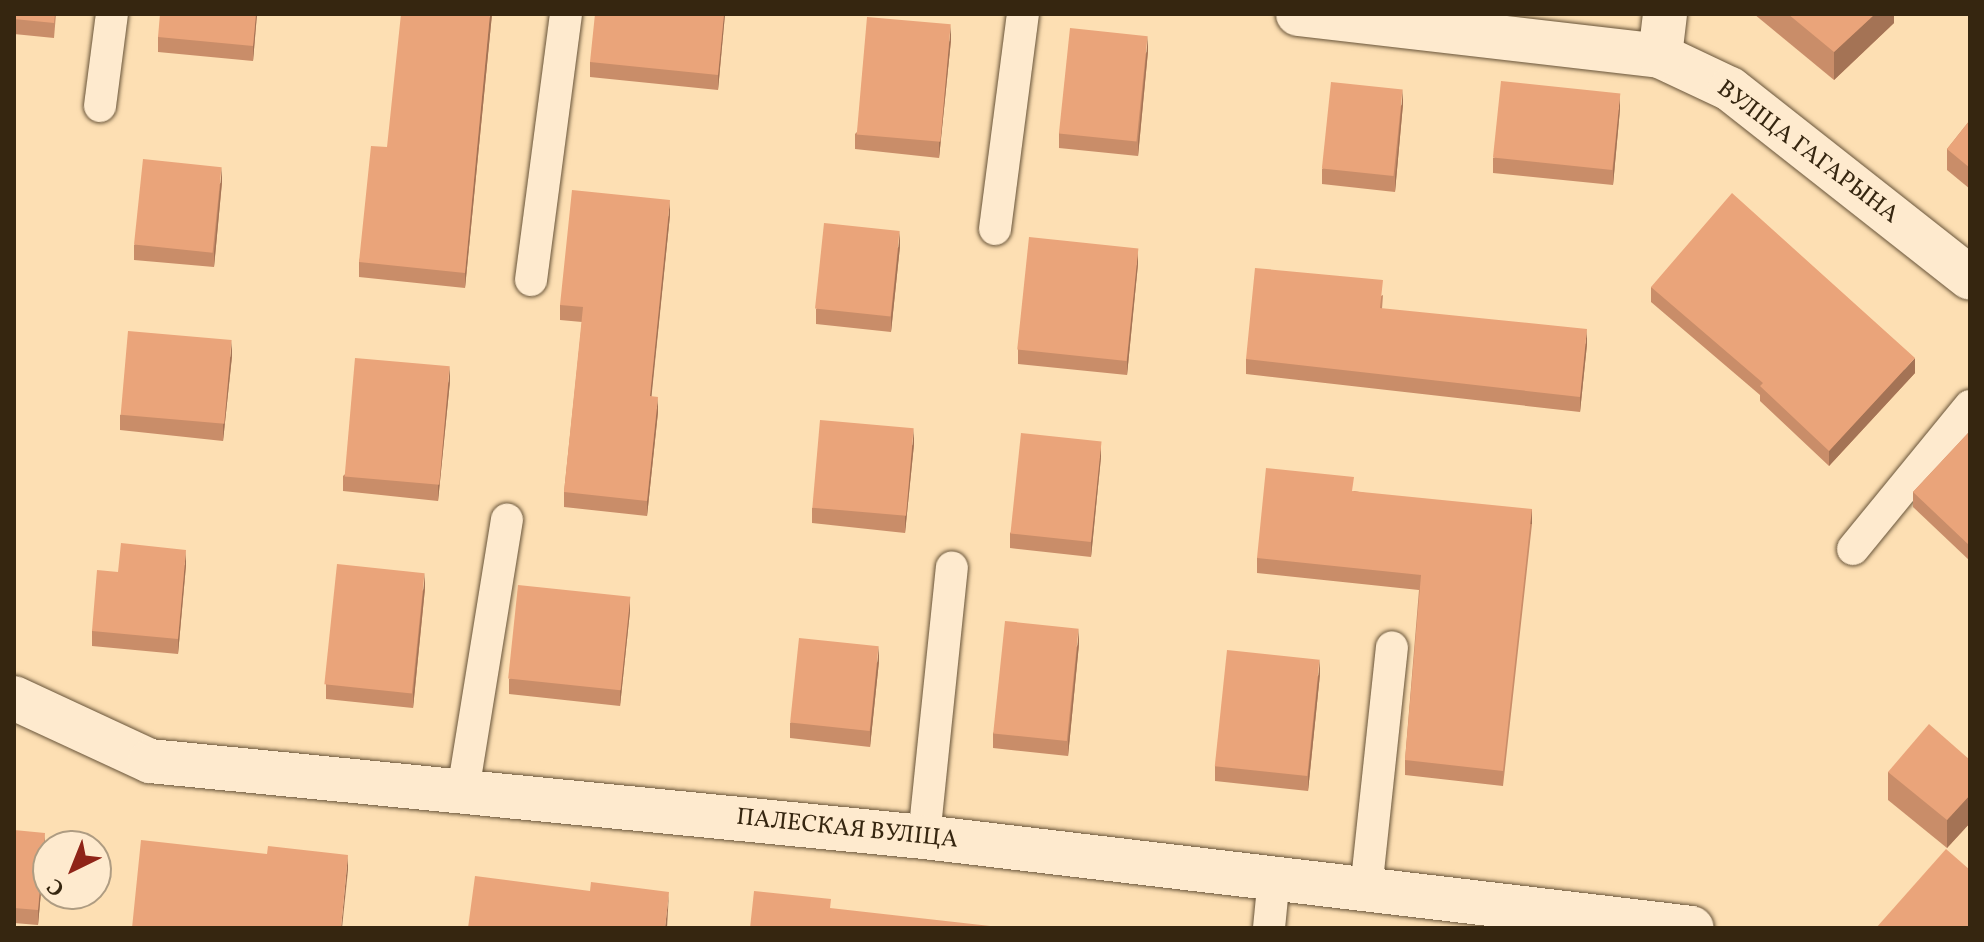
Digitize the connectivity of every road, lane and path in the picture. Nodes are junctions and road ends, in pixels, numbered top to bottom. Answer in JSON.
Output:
{"nodes":[{"id":1,"x":112,"y":14,"type":"edge"},
{"id":2,"x":566,"y":14,"type":"edge"},
{"id":3,"x":1023,"y":14,"type":"edge"},
{"id":4,"x":1298,"y":14,"type":"edge"},
{"id":5,"x":1665,"y":14,"type":"edge"},
{"id":6,"x":1660,"y":56,"type":"junction"},
{"id":7,"x":100,"y":106,"type":"dead end"},
{"id":8,"x":995,"y":229,"type":"dead end"},
{"id":9,"x":1970,"y":278,"type":"edge"},
{"id":10,"x":531,"y":280,"type":"dead end"},
{"id":11,"x":1970,"y":406,"type":"edge"},
{"id":12,"x":507,"y":520,"type":"dead end"},
{"id":13,"x":1853,"y":549,"type":"dead end"},
{"id":14,"x":952,"y":567,"type":"dead end"},
{"id":15,"x":1392,"y":647,"type":"dead end"},
{"id":16,"x":14,"y":698,"type":"edge"},
{"id":17,"x":463,"y":791,"type":"junction"},
{"id":18,"x":924,"y":837,"type":"junction"},
{"id":19,"x":1274,"y":877,"type":"junction"},
{"id":20,"x":1366,"y":890,"type":"junction"},
{"id":21,"x":1269,"y":928,"type":"edge"},
{"id":22,"x":1692,"y":928,"type":"edge"}],
"edges":[{"from":1,"to":7,"type":"lane"},
{"from":2,"to":10,"type":"lane"},
{"from":3,"to":8,"type":"lane"},
{"from":4,"to":6,"type":"street","name":"ВУЛІЦА ГАГАРЫНА"},
{"from":5,"to":6,"type":"street"},
{"from":6,"to":9,"type":"street","name":"ВУЛІЦА ГАГАРЫНА"},
{"from":11,"to":13,"type":"lane"},
{"from":12,"to":17,"type":"lane"},
{"from":14,"to":18,"type":"lane"},
{"from":15,"to":20,"type":"lane"},
{"from":16,"to":17,"type":"street","name":"ПАЛЕСКАЯ ВУЛІЦА"},
{"from":17,"to":18,"type":"street","name":"ПАЛЕСКАЯ ВУЛІЦА"},
{"from":18,"to":19,"type":"street","name":"ПАЛЕСКАЯ ВУЛІЦА"},
{"from":19,"to":20,"type":"street","name":"ПАЛЕСКАЯ ВУЛІЦА"},
{"from":19,"to":21,"type":"lane"},
{"from":20,"to":22,"type":"street","name":"ПАЛЕСКАЯ ВУЛІЦА"}]}
